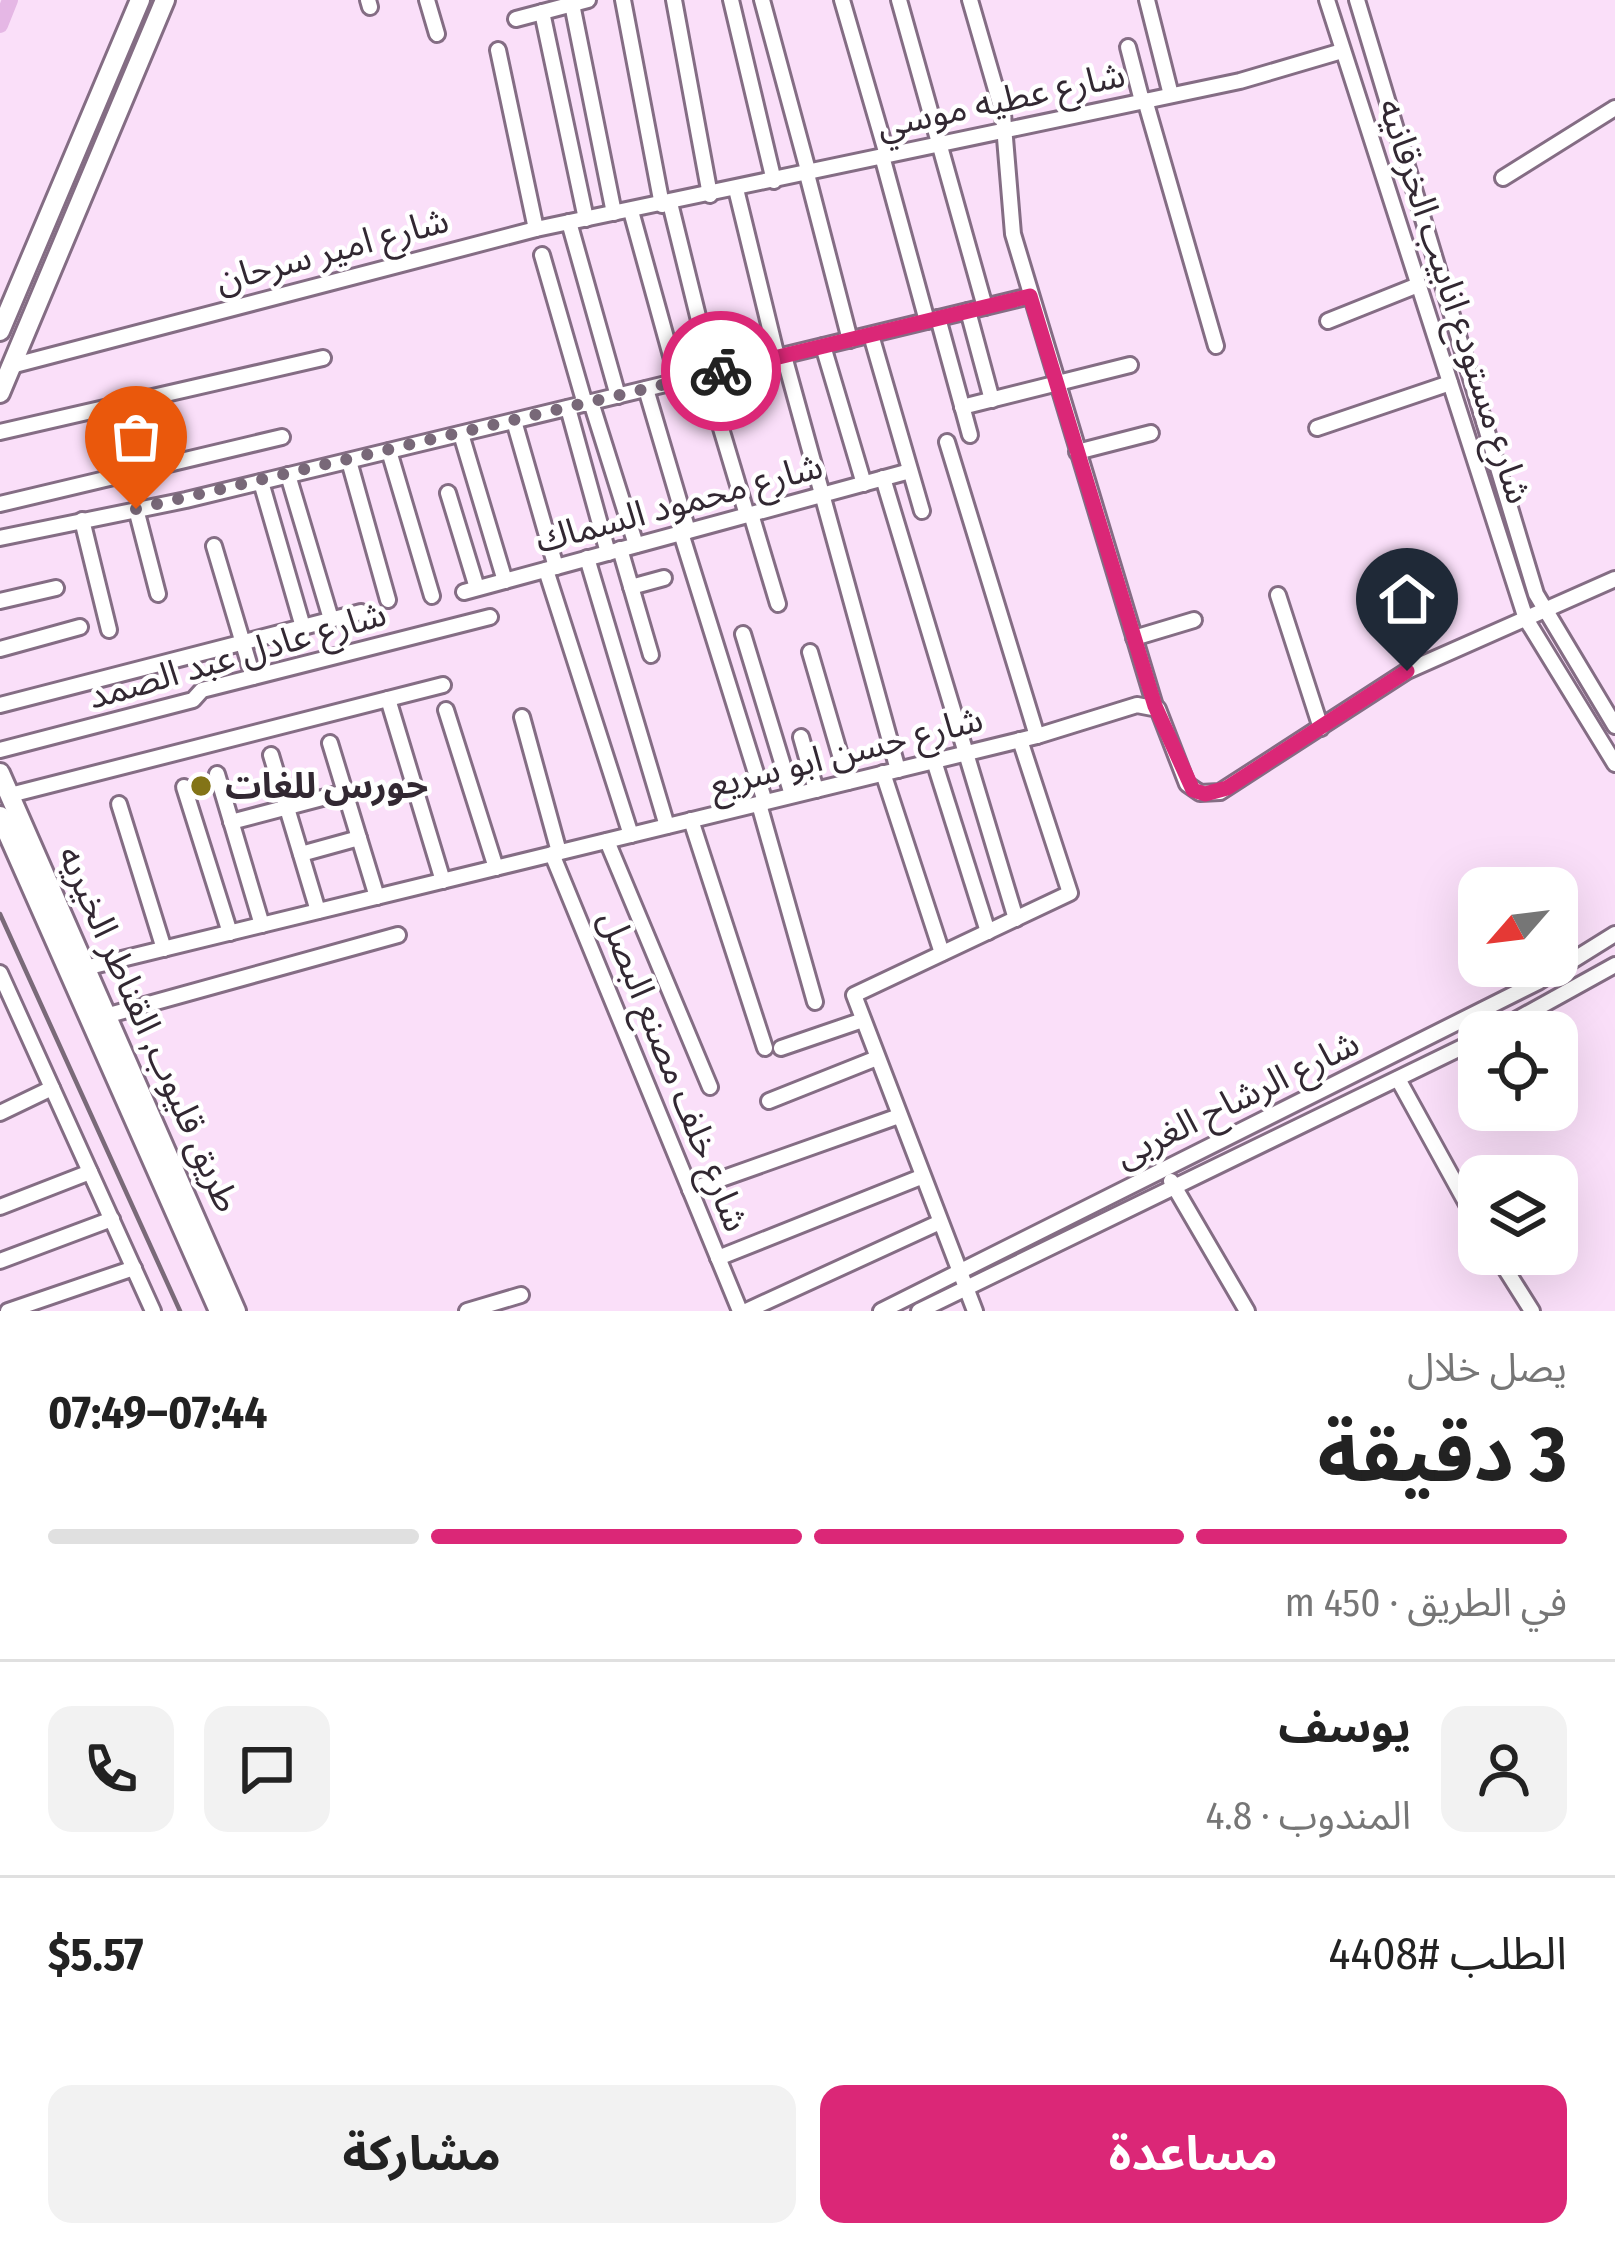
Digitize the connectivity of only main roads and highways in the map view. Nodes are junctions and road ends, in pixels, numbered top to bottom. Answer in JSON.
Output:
{"nodes":[{"id":1,"x":140,"y":0,"type":"edge"},
{"id":2,"x":165,"y":0,"type":"edge"},
{"id":3,"x":0,"y":332,"type":"edge"},
{"id":4,"x":0,"y":393,"type":"edge"},
{"id":5,"x":0,"y":773,"type":"edge"},
{"id":6,"x":0,"y":816,"type":"edge"},
{"id":7,"x":219,"y":1311,"type":"edge"},
{"id":8,"x":236,"y":1311,"type":"edge"}],
"edges":[{"from":1,"to":3,"type":"main road"},
{"from":2,"to":4,"type":"main road"},
{"from":5,"to":8,"type":"main road","name":"طريق قليوب, القناطر الخيريه"},
{"from":6,"to":7,"type":"main road","name":"طريق قليوب, القناطر الخيريه"}]}
